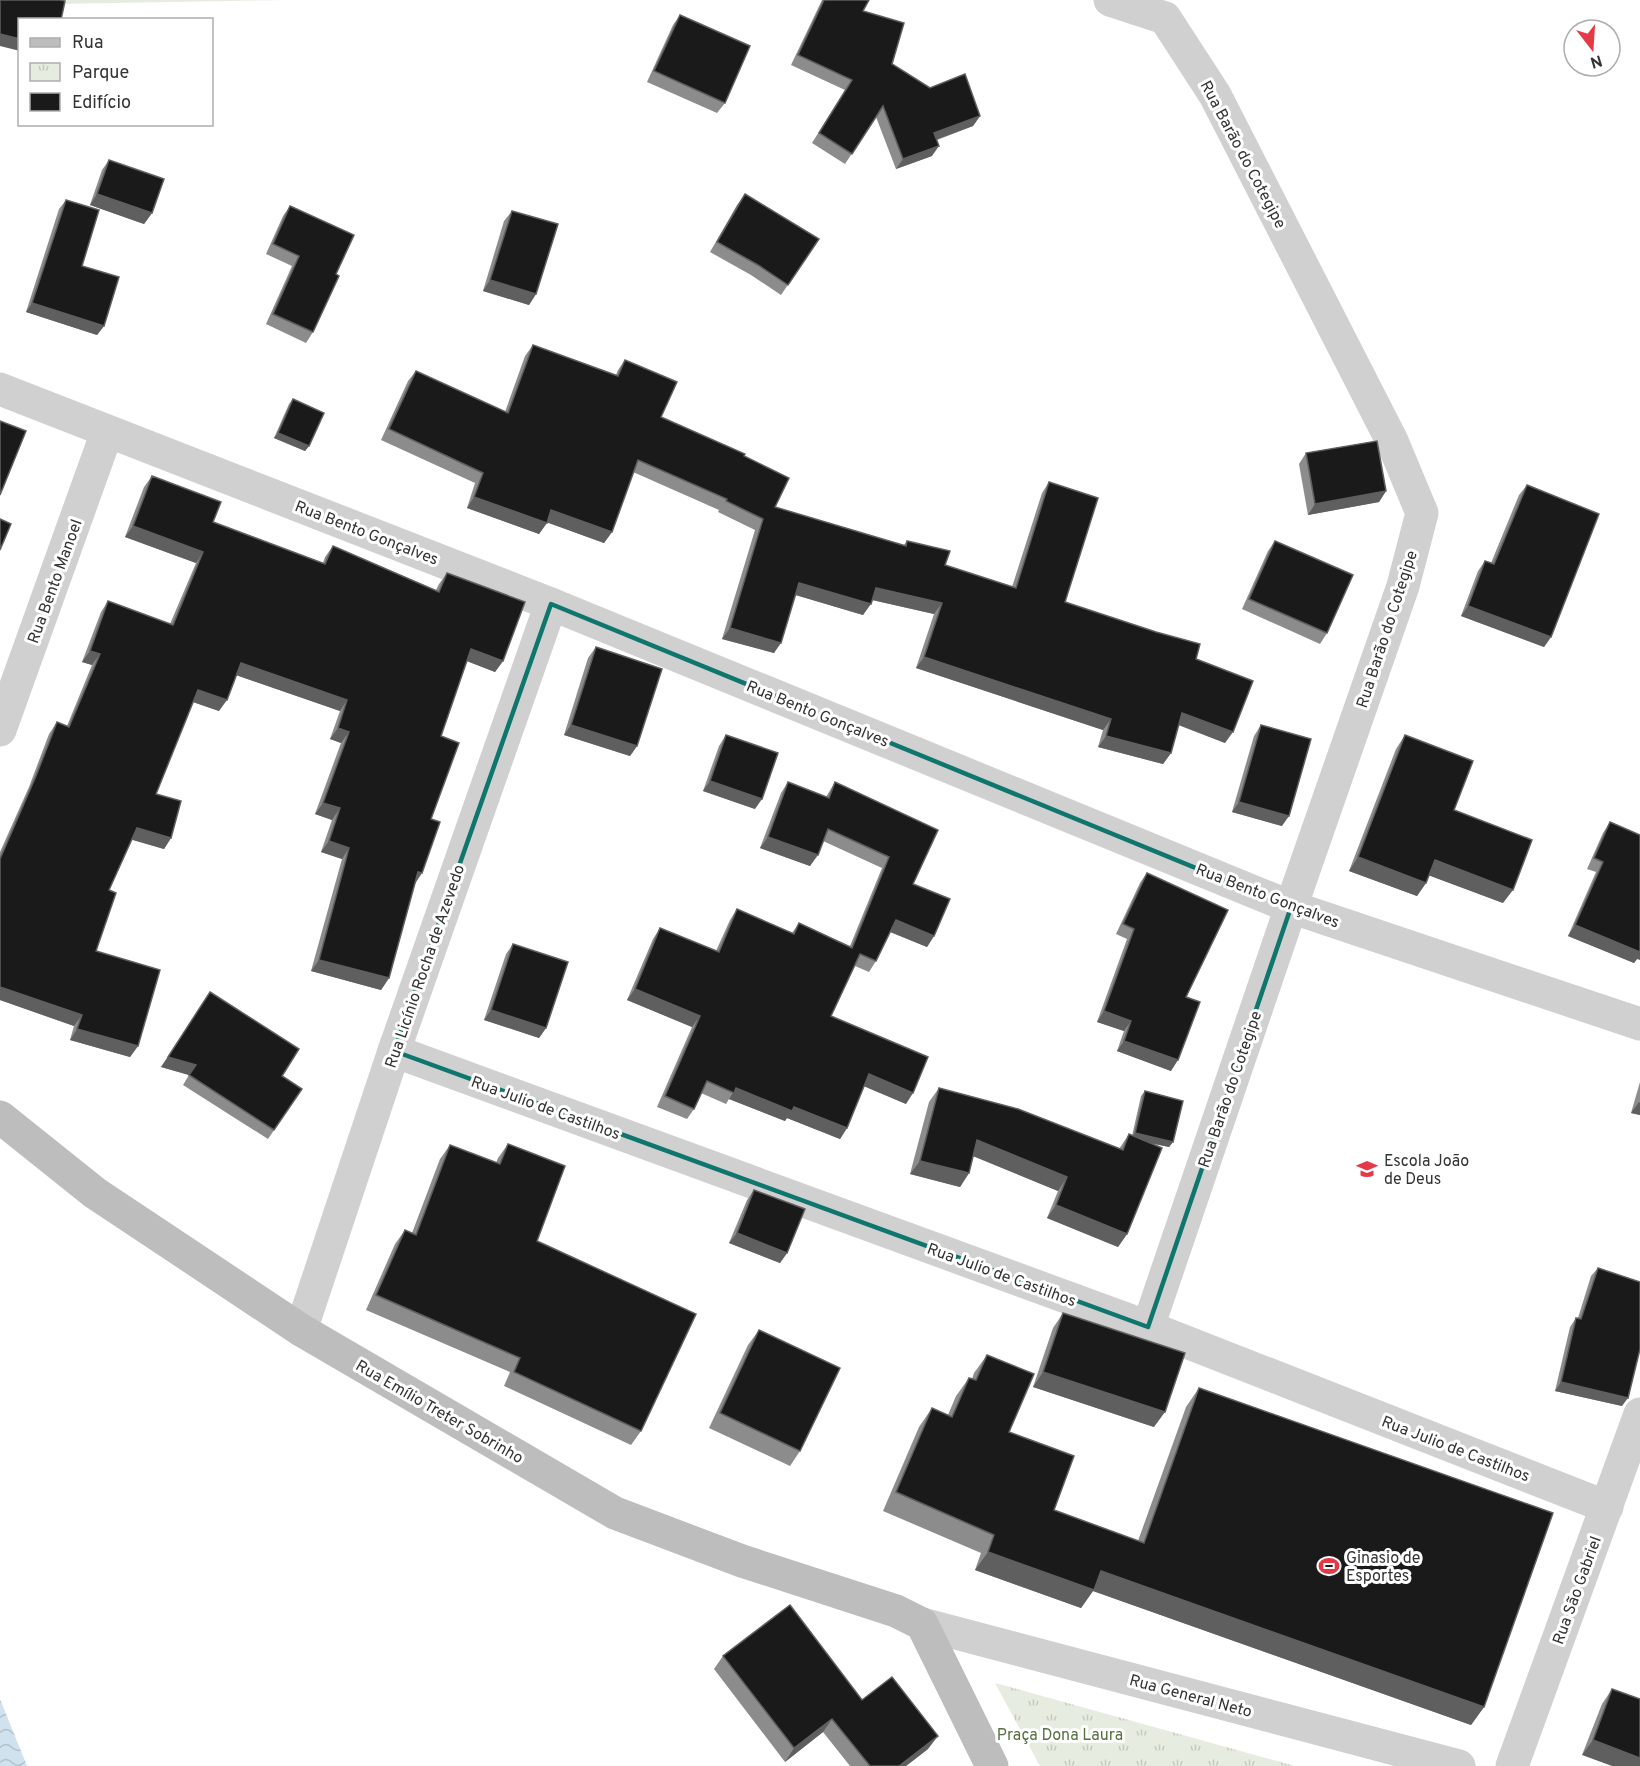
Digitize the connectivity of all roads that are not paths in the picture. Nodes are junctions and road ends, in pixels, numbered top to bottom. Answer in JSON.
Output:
{"nodes":[{"id":1,"x":1110,"y":0,"type":"edge"},
{"id":2,"x":0,"y":389,"type":"edge"},
{"id":3,"x":107,"y":432,"type":"junction"},
{"id":4,"x":551,"y":604,"type":"junction"},
{"id":5,"x":0,"y":730,"type":"edge"},
{"id":6,"x":1291,"y":906,"type":"junction"},
{"id":7,"x":1640,"y":1024,"type":"edge"},
{"id":8,"x":394,"y":1051,"type":"junction"},
{"id":9,"x":0,"y":1117,"type":"edge"},
{"id":10,"x":1148,"y":1327,"type":"junction"},
{"id":11,"x":301,"y":1330,"type":"junction"},
{"id":12,"x":1640,"y":1414,"type":"edge"},
{"id":13,"x":1607,"y":1507,"type":"junction"},
{"id":14,"x":922,"y":1624,"type":"junction"},
{"id":15,"x":992,"y":1766,"type":"edge"},
{"id":16,"x":1459,"y":1766,"type":"edge"},
{"id":17,"x":1512,"y":1766,"type":"edge"}],
"edges":[{"from":1,"to":6,"type":"street","name":"Rua Barão do Cotegipe"},
{"from":2,"to":3,"type":"street","name":"Rua Bento Gonçalves"},
{"from":3,"to":4,"type":"street","name":"Rua Bento Gonçalves"},
{"from":3,"to":5,"type":"street","name":"Rua Bento Manoel"},
{"from":4,"to":6,"type":"street","name":"Rua Bento Gonçalves"},
{"from":4,"to":8,"type":"street","name":"Rua Licínio Rocha de Azevedo"},
{"from":6,"to":7,"type":"street","name":"Rua Bento Gonçalves"},
{"from":6,"to":10,"type":"street","name":"Rua Barão do Cotegipe"},
{"from":8,"to":10,"type":"street","name":"Rua Julio de Castilhos"},
{"from":8,"to":11,"type":"street","name":"Rua Licínio Rocha de Azevedo"},
{"from":9,"to":11,"type":"main road","name":"Rua Emílio Treter Sobrinho"},
{"from":10,"to":13,"type":"street","name":"Rua Julio de Castilhos"},
{"from":11,"to":14,"type":"main road","name":"Rua Emílio Treter Sobrinho"},
{"from":12,"to":13,"type":"street","name":"Rua São Gabriel"},
{"from":13,"to":17,"type":"street","name":"Rua São Gabriel"},
{"from":14,"to":15,"type":"main road"},
{"from":14,"to":16,"type":"street","name":"Rua General Neto"}]}
